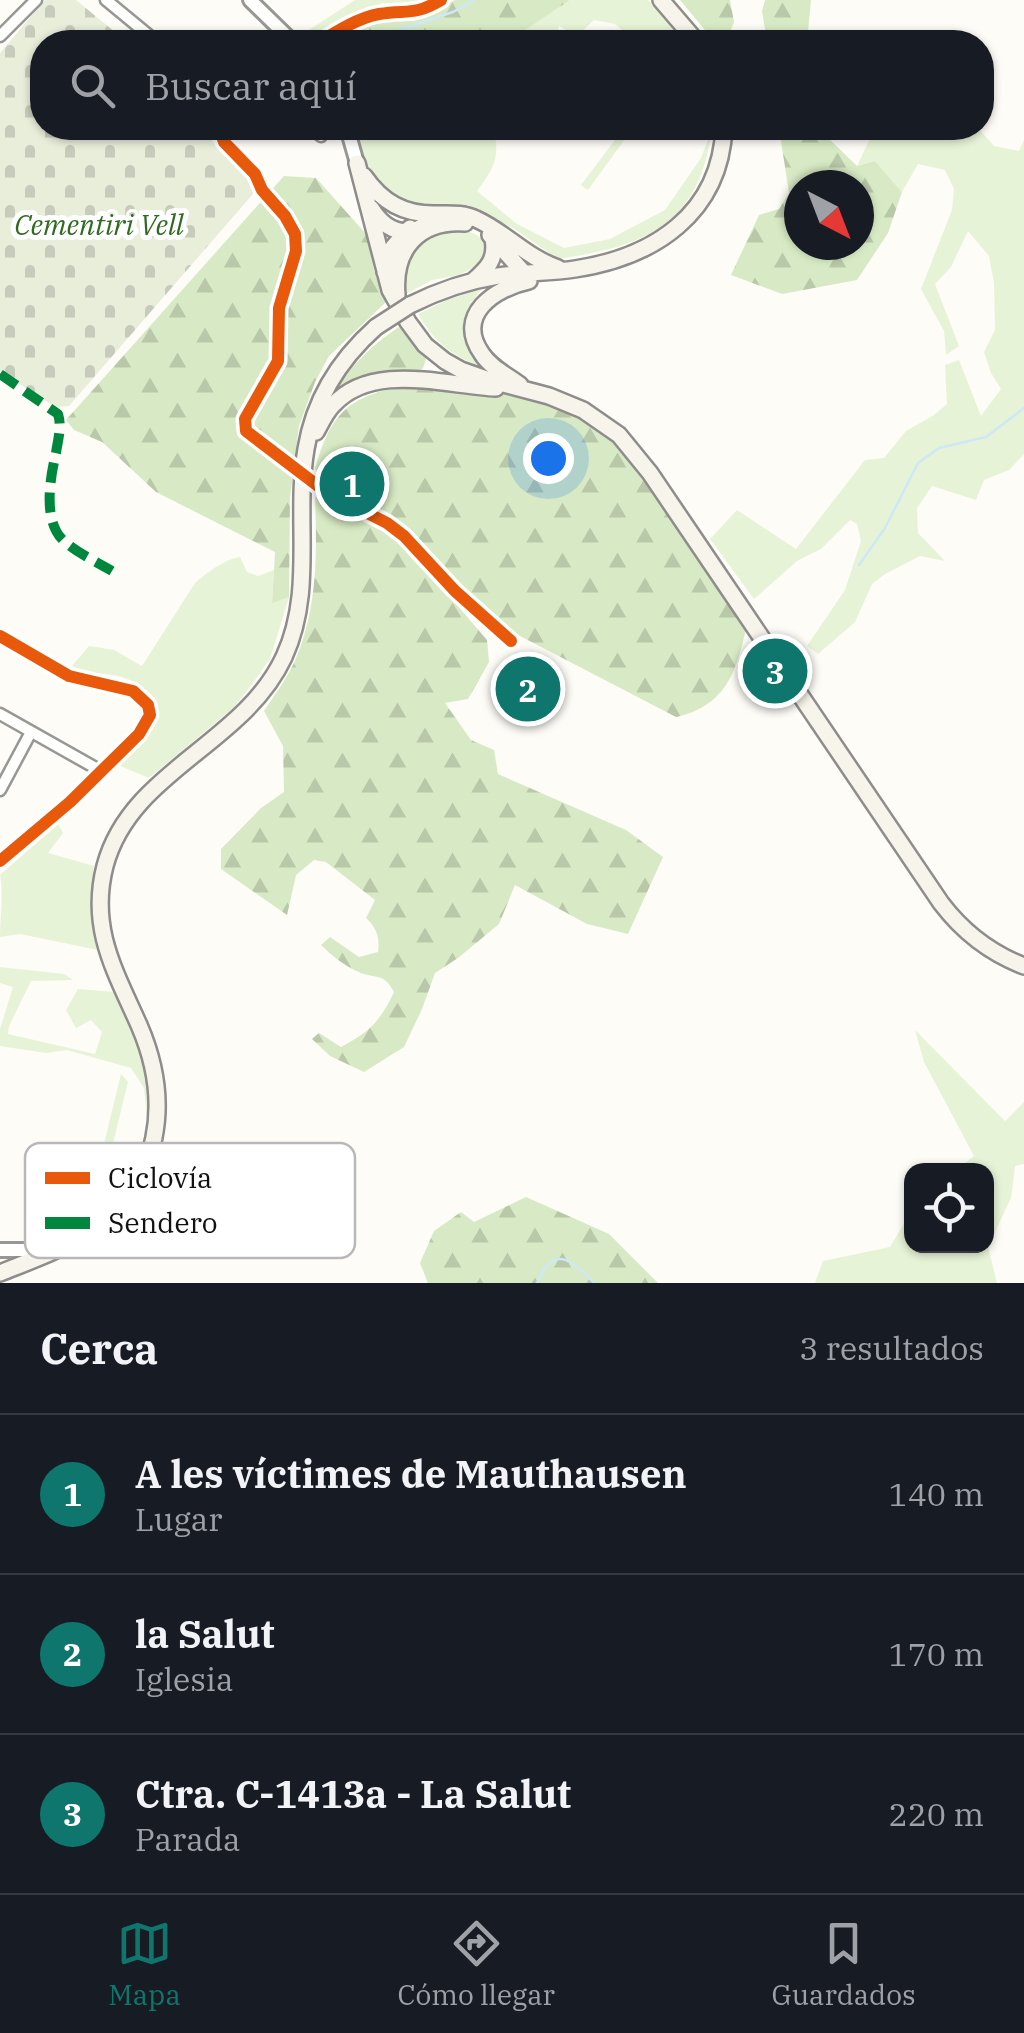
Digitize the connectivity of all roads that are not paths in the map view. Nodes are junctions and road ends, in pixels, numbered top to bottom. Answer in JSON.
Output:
{"nodes":[{"id":1,"x":36,"y":0,"type":"edge"},
{"id":2,"x":106,"y":0,"type":"edge"},
{"id":3,"x":250,"y":0,"type":"edge"},
{"id":4,"x":440,"y":0,"type":"edge"},
{"id":5,"x":661,"y":0,"type":"edge"},
{"id":6,"x":142,"y":30,"type":"edge"},
{"id":7,"x":281,"y":30,"type":"edge"},
{"id":8,"x":341,"y":30,"type":"edge"},
{"id":9,"x":687,"y":30,"type":"edge"},
{"id":10,"x":0,"y":36,"type":"edge"},
{"id":11,"x":350,"y":140,"type":"edge"},
{"id":12,"x":722,"y":140,"type":"edge"},
{"id":13,"x":357,"y":163,"type":"joint"},
{"id":14,"x":376,"y":202,"type":"junction"},
{"id":15,"x":443,"y":219,"type":"junction"},
{"id":16,"x":404,"y":233,"type":"junction"},
{"id":17,"x":493,"y":239,"type":"junction"},
{"id":18,"x":566,"y":270,"type":"junction"},
{"id":19,"x":391,"y":273,"type":"junction"},
{"id":20,"x":524,"y":274,"type":"junction"},
{"id":21,"x":472,"y":281,"type":"junction"},
{"id":22,"x":404,"y":305,"type":"junction"},
{"id":23,"x":436,"y":355,"type":"junction"},
{"id":24,"x":420,"y":380,"type":"junction"},
{"id":25,"x":526,"y":390,"type":"junction"},
{"id":26,"x":306,"y":448,"type":"junction"},
{"id":27,"x":0,"y":636,"type":"edge"},
{"id":28,"x":0,"y":714,"type":"edge"},
{"id":29,"x":31,"y":732,"type":"junction"},
{"id":30,"x":101,"y":771,"type":"junction"},
{"id":31,"x":0,"y":790,"type":"edge"},
{"id":32,"x":0,"y":862,"type":"edge"},
{"id":33,"x":1024,"y":966,"type":"edge"},
{"id":34,"x":152,"y":1143,"type":"edge"},
{"id":35,"x":35,"y":1258,"type":"edge"},
{"id":36,"x":0,"y":1273,"type":"edge"}],
"edges":[{"from":1,"to":10,"type":"street"},
{"from":2,"to":6,"type":"street"},
{"from":3,"to":7,"type":"street"},
{"from":4,"to":8,"type":"street"},
{"from":5,"to":9,"type":"main road"},
{"from":11,"to":13,"type":"street"},
{"from":12,"to":18,"type":"main road"},
{"from":13,"to":14,"type":"main road"},
{"from":14,"to":15,"type":"main road"},
{"from":14,"to":16,"type":"main road"},
{"from":14,"to":19,"type":"main road"},
{"from":15,"to":16,"type":"main road"},
{"from":15,"to":17,"type":"main road"},
{"from":15,"to":18,"type":"main road"},
{"from":15,"to":19,"type":"main road"},
{"from":16,"to":19,"type":"main road"},
{"from":17,"to":20,"type":"main road"},
{"from":17,"to":21,"type":"main road"},
{"from":18,"to":20,"type":"main road"},
{"from":18,"to":25,"type":"main road"},
{"from":19,"to":22,"type":"main road"},
{"from":20,"to":21,"type":"main road"},
{"from":21,"to":22,"type":"main road"},
{"from":22,"to":23,"type":"main road"},
{"from":22,"to":26,"type":"main road","bridge":true},
{"from":23,"to":24,"type":"main road"},
{"from":23,"to":25,"type":"main road"},
{"from":24,"to":25,"type":"main road"},
{"from":24,"to":26,"type":"main road"},
{"from":25,"to":33,"type":"main road"},
{"from":26,"to":34,"type":"main road"},
{"from":27,"to":30,"type":"street"},
{"from":28,"to":29,"type":"street"},
{"from":29,"to":30,"type":"street"},
{"from":29,"to":31,"type":"street"},
{"from":30,"to":32,"type":"street"},
{"from":35,"to":36,"type":"main road"}]}
